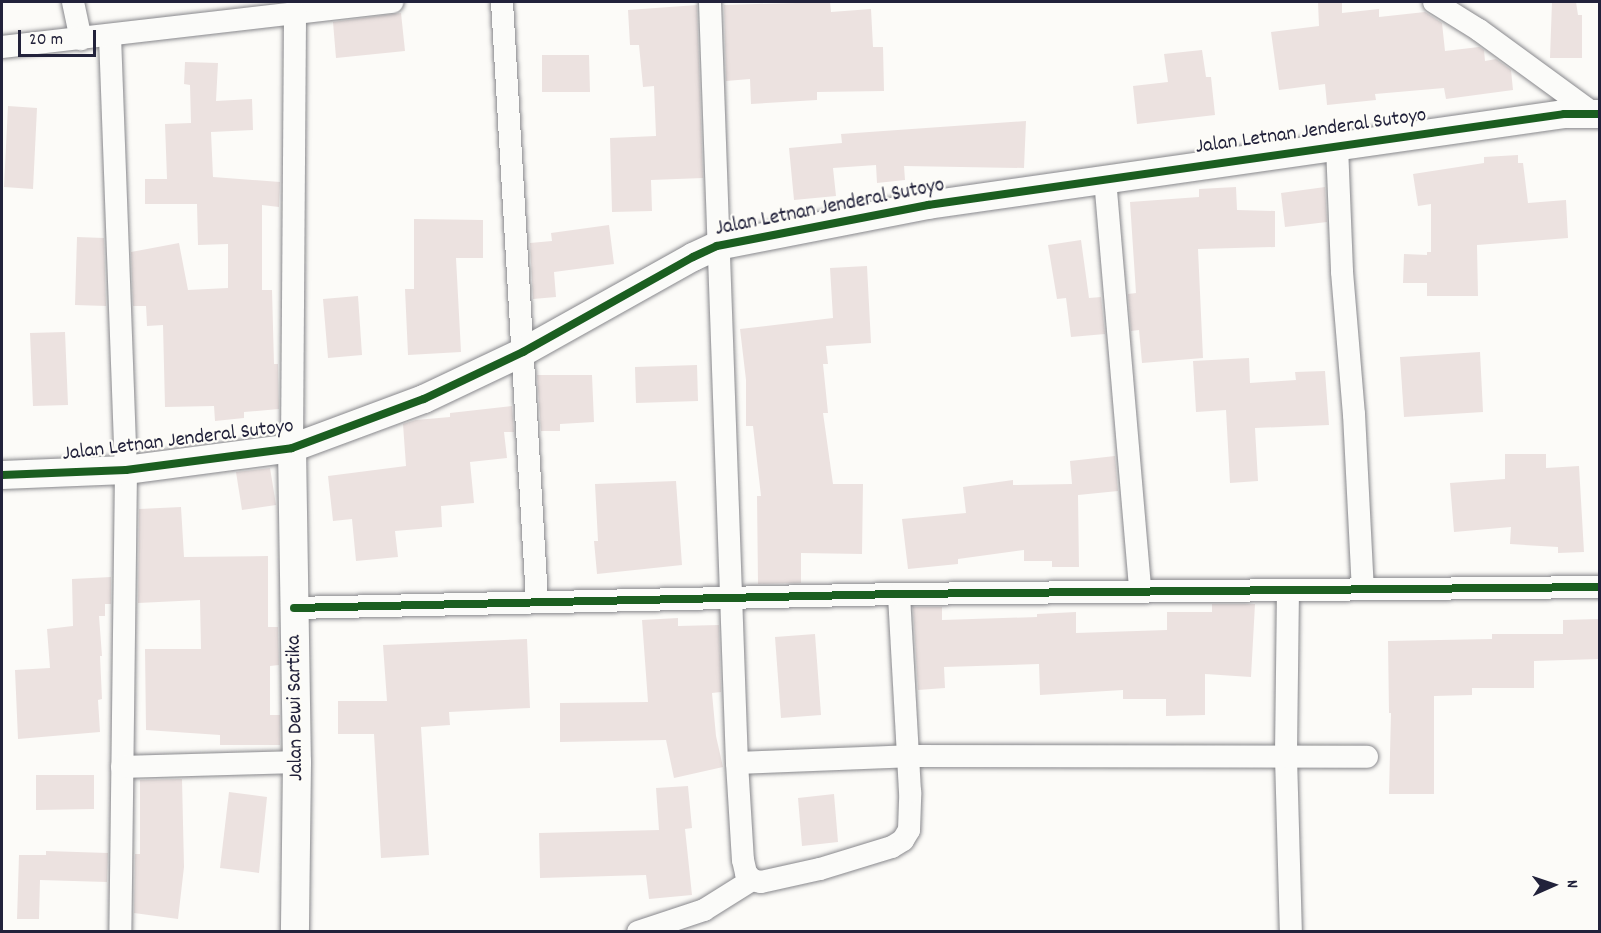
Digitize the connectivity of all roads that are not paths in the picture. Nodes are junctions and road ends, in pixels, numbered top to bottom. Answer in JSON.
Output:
{"nodes":[{"id":1,"x":73,"y":2,"type":"edge"},
{"id":2,"x":392,"y":2,"type":"edge"},
{"id":3,"x":502,"y":2,"type":"edge"},
{"id":4,"x":710,"y":2,"type":"edge"},
{"id":5,"x":1434,"y":2,"type":"edge"},
{"id":6,"x":296,"y":13,"type":"junction"},
{"id":7,"x":110,"y":36,"type":"junction"},
{"id":8,"x":81,"y":39,"type":"junction"},
{"id":9,"x":2,"y":47,"type":"edge"},
{"id":10,"x":1596,"y":114,"type":"edge"},
{"id":11,"x":1337,"y":146,"type":"junction"},
{"id":12,"x":1105,"y":179,"type":"junction"},
{"id":13,"x":717,"y":246,"type":"junction"},
{"id":14,"x":523,"y":352,"type":"junction"},
{"id":15,"x":292,"y":448,"type":"junction"},
{"id":16,"x":126,"y":470,"type":"junction"},
{"id":17,"x":2,"y":475,"type":"edge"},
{"id":18,"x":1599,"y":587,"type":"edge"},
{"id":19,"x":1363,"y":589,"type":"junction"},
{"id":20,"x":1288,"y":590,"type":"junction"},
{"id":21,"x":1140,"y":591,"type":"junction"},
{"id":22,"x":899,"y":594,"type":"junction"},
{"id":23,"x":731,"y":597,"type":"junction"},
{"id":24,"x":537,"y":600,"type":"junction"},
{"id":25,"x":294,"y":608,"type":"junction"},
{"id":26,"x":908,"y":756,"type":"junction"},
{"id":27,"x":1286,"y":757,"type":"junction"},
{"id":28,"x":1367,"y":757,"type":"dead end"},
{"id":29,"x":297,"y":762,"type":"junction"},
{"id":30,"x":737,"y":763,"type":"junction"},
{"id":31,"x":122,"y":767,"type":"junction"},
{"id":32,"x":752,"y":880,"type":"junction"},
{"id":33,"x":120,"y":932,"type":"edge"},
{"id":34,"x":295,"y":932,"type":"edge"},
{"id":35,"x":638,"y":932,"type":"edge"},
{"id":36,"x":1291,"y":932,"type":"edge"}],
"edges":[{"from":1,"to":8,"type":"street"},
{"from":2,"to":6,"type":"street"},
{"from":3,"to":14,"type":"street"},
{"from":4,"to":13,"type":"street"},
{"from":5,"to":10,"type":"street"},
{"from":6,"to":7,"type":"street"},
{"from":6,"to":15,"type":"street"},
{"from":7,"to":8,"type":"street"},
{"from":7,"to":16,"type":"street"},
{"from":8,"to":9,"type":"street"},
{"from":10,"to":11,"type":"street","name":"Jalan Letnan Jenderal Sutoyo"},
{"from":11,"to":12,"type":"street","name":"Jalan Letnan Jenderal Sutoyo"},
{"from":11,"to":19,"type":"street"},
{"from":12,"to":13,"type":"street","name":"Jalan Letnan Jenderal Sutoyo"},
{"from":12,"to":21,"type":"street"},
{"from":13,"to":14,"type":"street","name":"Jalan Letnan Jenderal Sutoyo"},
{"from":13,"to":23,"type":"street"},
{"from":14,"to":15,"type":"street","name":"Jalan Letnan Jenderal Sutoyo"},
{"from":14,"to":24,"type":"street"},
{"from":15,"to":16,"type":"street","name":"Jalan Letnan Jenderal Sutoyo"},
{"from":15,"to":25,"type":"street","name":"Jalan Dewi Sartika"},
{"from":16,"to":17,"type":"street","name":"Jalan Letnan Jenderal Sutoyo"},
{"from":16,"to":31,"type":"street"},
{"from":18,"to":19,"type":"street"},
{"from":19,"to":20,"type":"street"},
{"from":20,"to":21,"type":"street"},
{"from":20,"to":27,"type":"street"},
{"from":21,"to":22,"type":"street"},
{"from":22,"to":23,"type":"street"},
{"from":22,"to":26,"type":"street"},
{"from":23,"to":24,"type":"street"},
{"from":23,"to":30,"type":"street"},
{"from":24,"to":25,"type":"street"},
{"from":25,"to":29,"type":"street","name":"Jalan Dewi Sartika"},
{"from":26,"to":27,"type":"street"},
{"from":26,"to":30,"type":"street"},
{"from":26,"to":32,"type":"street"},
{"from":27,"to":28,"type":"street"},
{"from":27,"to":36,"type":"street"},
{"from":29,"to":31,"type":"street"},
{"from":29,"to":34,"type":"street","name":"Jalan Dewi Sartika"},
{"from":30,"to":32,"type":"street"},
{"from":31,"to":33,"type":"street"},
{"from":32,"to":35,"type":"street"}]}
